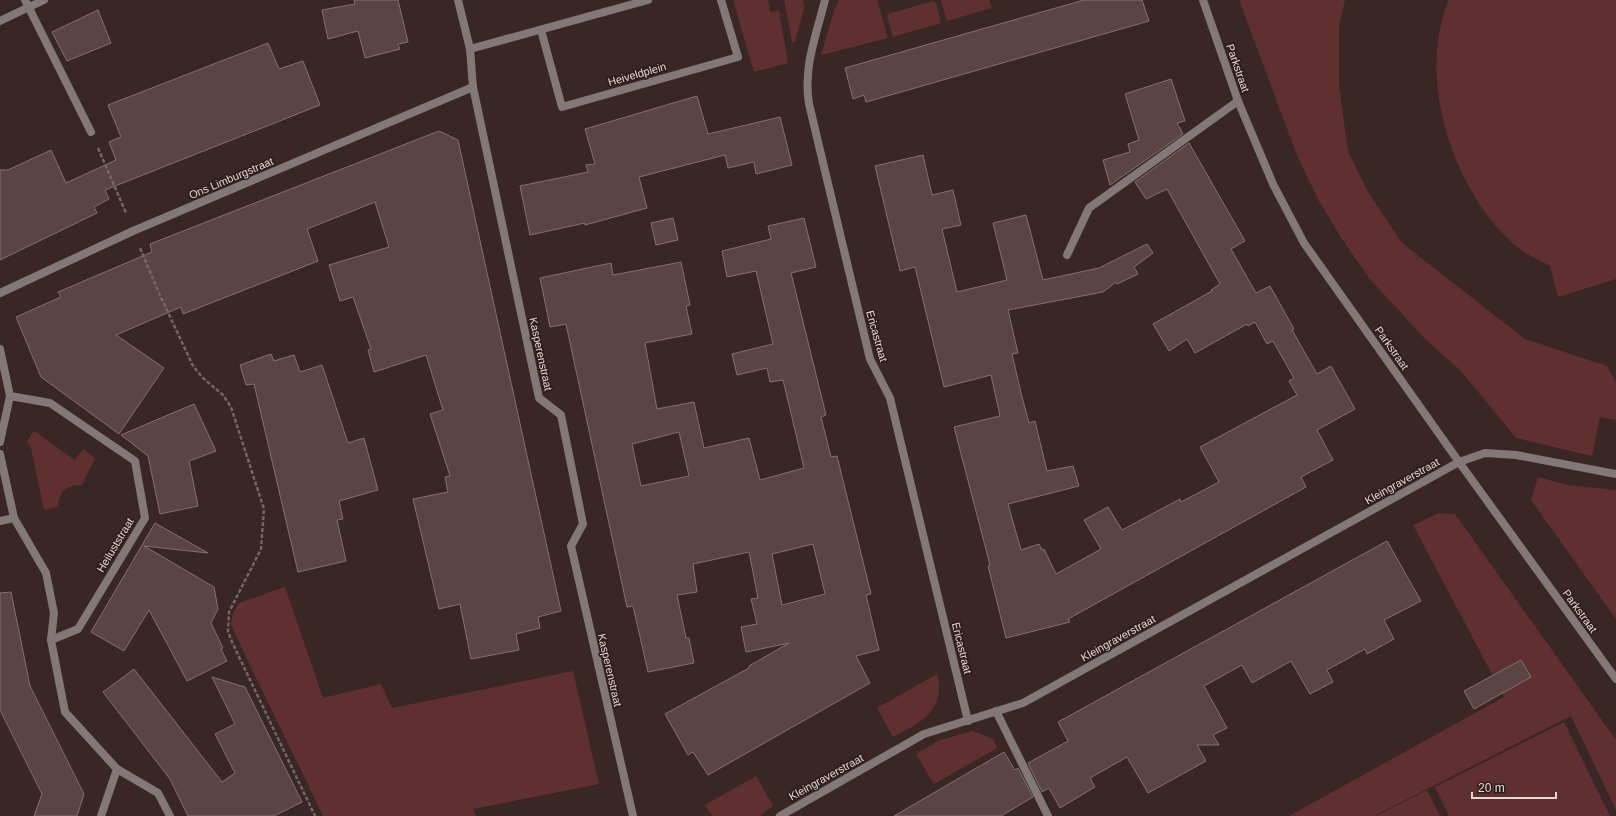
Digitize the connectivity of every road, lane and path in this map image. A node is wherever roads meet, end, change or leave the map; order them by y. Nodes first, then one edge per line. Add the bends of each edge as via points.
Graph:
1 (44, 0) edge
2 (458, 0) edge
3 (648, 0) edge
4 (721, 0) edge
5 (825, 0) edge
6 (1203, 0) edge
7 (27, 4) edge
8 (0, 21) edge
9 (541, 30) junction
10 (470, 49) junction
11 (472, 87) junction
12 (1238, 101) junction
13 (91, 132) joint
14 (133, 231) junction
15 (1067, 255) dead end
16 (0, 293) edge
17 (0, 349) edge
18 (10, 396) junction
19 (0, 442) edge
20 (0, 454) edge
21 (1459, 462) junction
22 (1616, 474) edge
23 (14, 518) junction
24 (0, 521) edge
25 (51, 640) junction
26 (1616, 679) edge
27 (996, 711) junction
28 (968, 721) junction
29 (117, 769) junction
30 (102, 816) edge
31 (170, 816) edge
32 (315, 816) edge
33 (633, 816) edge
34 (780, 816) edge
35 (1048, 816) edge

1 - 7 street
2 - 10 street, Kasperenstraat
3 - 9 street
4 - 9 street, Heiveldplein via 738,57 562,107
5 - 28 street, Ericastraat via 808,62 809,104 870,359 890,398
6 - 12 street, Parkstraat
7 - 8 street
7 - 13 street
9 - 10 street
10 - 11 street, Kasperenstraat
11 - 14 street, Ons Limburgstraat
11 - 33 street, Kasperenstraat via 539,398 561,415 583,524 571,546
12 - 15 street via 1089,208
12 - 21 street, Parkstraat via 1273,184 1304,243
13 - 14 path
14 - 16 street, Ons Limburgstraat
14 - 32 path via 193,366 231,407 264,509 261,549 231,608 228,631
17 - 18 street
18 - 19 street
18 - 25 street, Heiluststraat via 50,403 135,460 145,518 78,629
20 - 23 street
21 - 22 street, Kleingraverstraat via 1485,453 1516,455
21 - 26 street, Parkstraat
21 - 27 street, Kleingraverstraat via 1022,703
23 - 24 street
23 - 25 street via 46,573 54,613
25 - 29 street via 66,712
27 - 28 street, Kleingraverstraat
27 - 35 street
28 - 34 street, Kleingraverstraat via 924,734
29 - 30 street
29 - 31 street via 158,793

